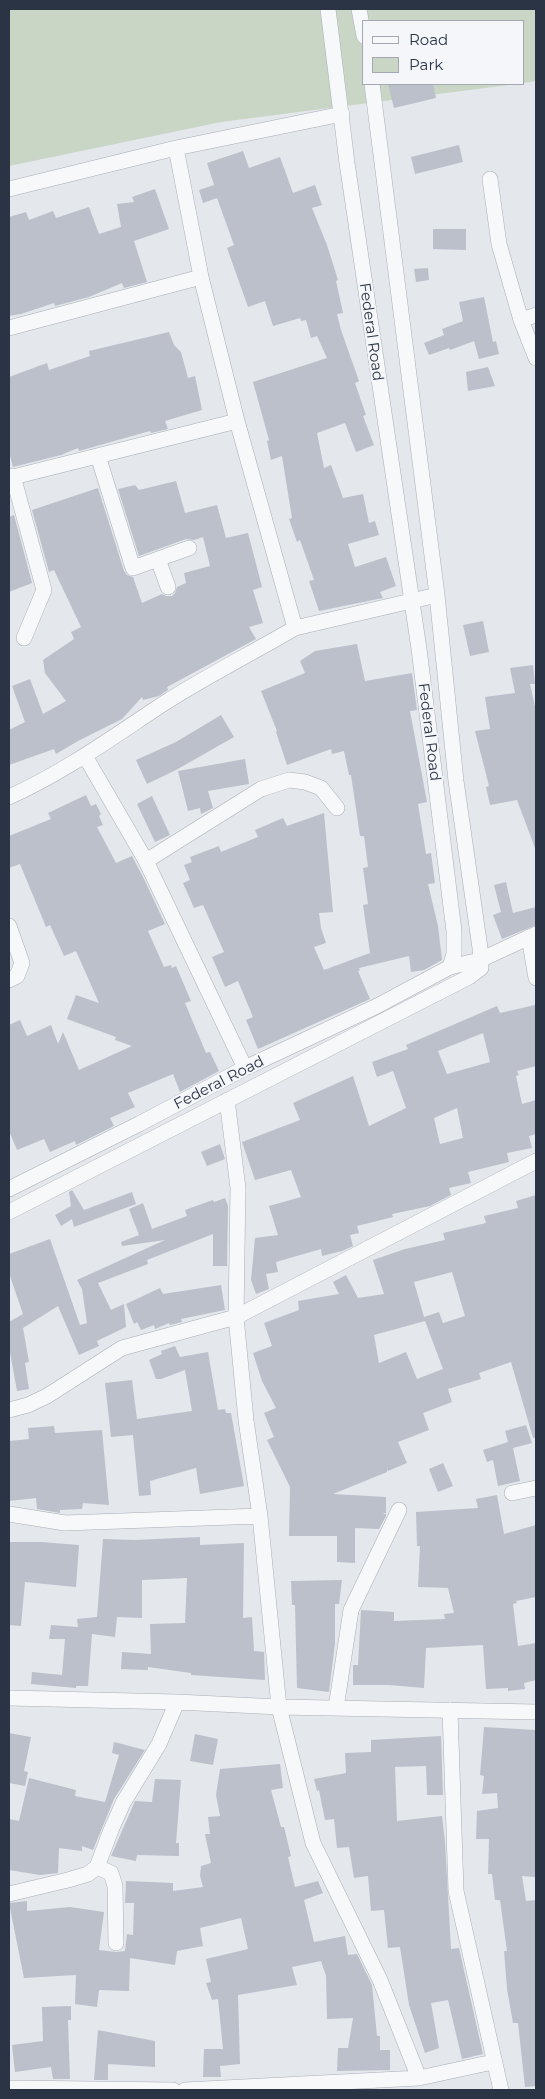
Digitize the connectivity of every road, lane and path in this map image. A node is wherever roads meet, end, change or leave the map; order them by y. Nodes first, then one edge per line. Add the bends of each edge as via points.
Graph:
1 (328, 9) edge
2 (359, 9) edge
3 (362, 25) edge
4 (372, 85) edge
5 (342, 114) junction
6 (176, 148) junction
7 (490, 179) dead end
8 (9, 189) edge
9 (201, 277) junction
10 (536, 315) edge
11 (522, 320) junction
12 (9, 328) edge
13 (536, 358) edge
14 (238, 421) junction
15 (98, 456) junction
16 (11, 477) edge
17 (189, 548) dead end
18 (158, 559) junction
19 (168, 587) dead end
20 (437, 595) junction
21 (411, 600) junction
22 (295, 628) junction
23 (24, 638) dead end
24 (85, 756) junction
25 (9, 797) edge
26 (337, 808) dead end
27 (146, 862) junction
28 (9, 926) edge
29 (533, 936) edge
30 (480, 960) junction
31 (450, 967) junction
32 (536, 978) edge
33 (9, 980) edge
34 (245, 1068) junction
35 (227, 1100) junction
36 (536, 1162) edge
37 (9, 1189) edge
38 (9, 1212) edge
39 (236, 1317) junction
40 (9, 1410) edge
41 (536, 1488) edge
42 (512, 1493) dead end
43 (399, 1510) dead end
44 (9, 1514) edge
45 (260, 1516) junction
46 (9, 1698) edge
47 (177, 1702) junction
48 (279, 1707) junction
49 (336, 1708) junction
50 (450, 1710) junction
51 (536, 1712) edge
52 (98, 1867) junction
53 (9, 1894) edge
54 (116, 1943) dead end
55 (493, 2062) junction
56 (419, 2078) junction
57 (9, 2088) edge
58 (173, 2090) edge
59 (185, 2090) edge
60 (501, 2090) edge

1 - 5 street, Federal Road
2 - 3 street
4 - 20 street, Federal Road
5 - 6 street
5 - 21 street, Federal Road
6 - 8 street
6 - 9 street
7 - 11 street via 499,244
9 - 12 street
9 - 14 street
10 - 11 street
11 - 13 street
14 - 15 street
14 - 22 street
15 - 16 street
15 - 18 street via 133,568
16 - 23 street via 44,590
17 - 18 street
18 - 19 street
20 - 21 street
20 - 30 street, Federal Road via 456,781
21 - 22 street
21 - 31 street, Federal Road via 454,931 454,954
22 - 24 street via 167,701
24 - 25 street
24 - 27 street
26 - 27 street via 321,788 289,780 261,789
27 - 34 street
28 - 33 street via 22,963 17,976
29 - 30 street
29 - 32 street
30 - 31 street
30 - 35 street, Federal Road via 481,968 469,977
31 - 34 street, Federal Road via 377,1006
34 - 37 street, Federal Road
35 - 38 street, Federal Road
35 - 39 street via 238,1188
36 - 39 street
39 - 40 street via 122,1348 47,1396 28,1406
39 - 45 street
41 - 42 street
43 - 49 street via 351,1610
44 - 45 street via 65,1523
45 - 48 street
46 - 47 street
47 - 48 street
47 - 52 street via 160,1744 120,1810
48 - 49 street
48 - 56 street via 314,1842 380,1980
49 - 50 street
50 - 51 street
50 - 55 street via 456,1891
52 - 53 street via 88,1874
52 - 54 street via 111,1873 115,1886
55 - 56 street
55 - 60 street
56 - 59 street
57 - 58 street

